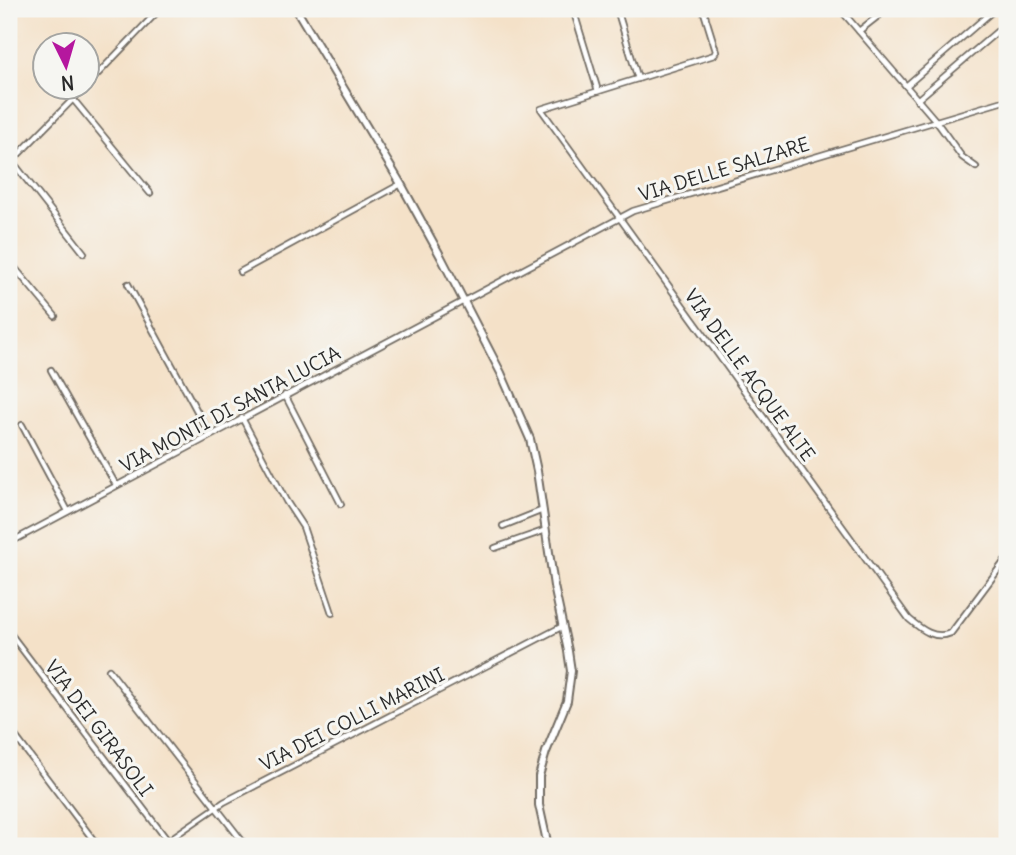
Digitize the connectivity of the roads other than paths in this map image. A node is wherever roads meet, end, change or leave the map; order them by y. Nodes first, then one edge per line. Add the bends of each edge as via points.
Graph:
1 (160, 9) edge
2 (296, 9) edge
3 (573, 9) edge
4 (617, 9) edge
5 (704, 9) edge
6 (840, 9) edge
7 (887, 9) edge
8 (995, 9) edge
9 (1007, 23) edge
10 (859, 31) junction
11 (102, 69) edge
12 (638, 79) junction
13 (906, 86) junction
14 (598, 91) junction
15 (917, 100) junction
16 (1007, 100) edge
17 (70, 102) edge
18 (75, 102) edge
19 (936, 121) junction
20 (10, 163) edge
21 (976, 167) dead end
22 (401, 184) junction
23 (150, 193) dead end
24 (620, 218) junction
25 (84, 253) dead end
26 (9, 261) edge
27 (240, 272) dead end
28 (128, 284) dead end
29 (464, 300) junction
30 (55, 316) dead end
31 (51, 370) dead end
32 (285, 395) junction
33 (242, 418) junction
34 (22, 425) dead end
35 (210, 435) junction
36 (116, 485) junction
37 (341, 505) dead end
38 (543, 510) junction
39 (68, 511) junction
40 (503, 526) dead end
41 (546, 530) junction
42 (9, 543) edge
43 (495, 548) dead end
44 (1007, 558) edge
45 (332, 613) dead end
46 (563, 626) junction
47 (9, 632) edge
48 (109, 670) dead end
49 (9, 728) edge
50 (216, 807) junction
51 (168, 841) junction
52 (98, 846) edge
53 (160, 846) edge
54 (246, 846) edge
55 (548, 846) edge

1 - 11 street
2 - 22 main road
3 - 14 street
4 - 12 street
5 - 12 street via 716,54
6 - 10 street
7 - 10 street
8 - 13 street
9 - 15 street
10 - 13 street
12 - 14 street
13 - 15 street
14 - 24 street, VIA DELLE ACQUE ALTE via 541,109
15 - 19 street
16 - 19 street, VIA DELLE SALZARE
17 - 20 street
18 - 23 street
19 - 21 street via 961,157
19 - 24 street, VIA DELLE SALZARE
20 - 25 street
22 - 27 street
22 - 29 main road
24 - 29 street, VIA DELLE SALZARE
24 - 44 street, VIA DELLE ACQUE ALTE via 918,626 928,633 950,634
26 - 30 street
28 - 35 street
29 - 32 street, VIA MONTI DI SANTA LUCIA
29 - 38 main road via 528,431
31 - 36 street
32 - 33 street, VIA MONTI DI SANTA LUCIA
32 - 37 street
33 - 35 street, VIA MONTI DI SANTA LUCIA
33 - 45 street via 303,527
34 - 39 street
35 - 36 street, VIA MONTI DI SANTA LUCIA
36 - 39 street, VIA MONTI DI SANTA LUCIA
38 - 40 street
38 - 41 main road
39 - 42 street, VIA MONTI DI SANTA LUCIA
41 - 43 street
41 - 46 main road
46 - 50 street, VIA DEI COLLI MARINI
46 - 55 main road via 570,688 542,761 538,786
47 - 51 street, VIA DEI GIRASOLI
48 - 50 street
49 - 52 street
50 - 51 street, VIA DEI COLLI MARINI
50 - 54 street
51 - 53 street, VIA DEI COLLI MARINI

